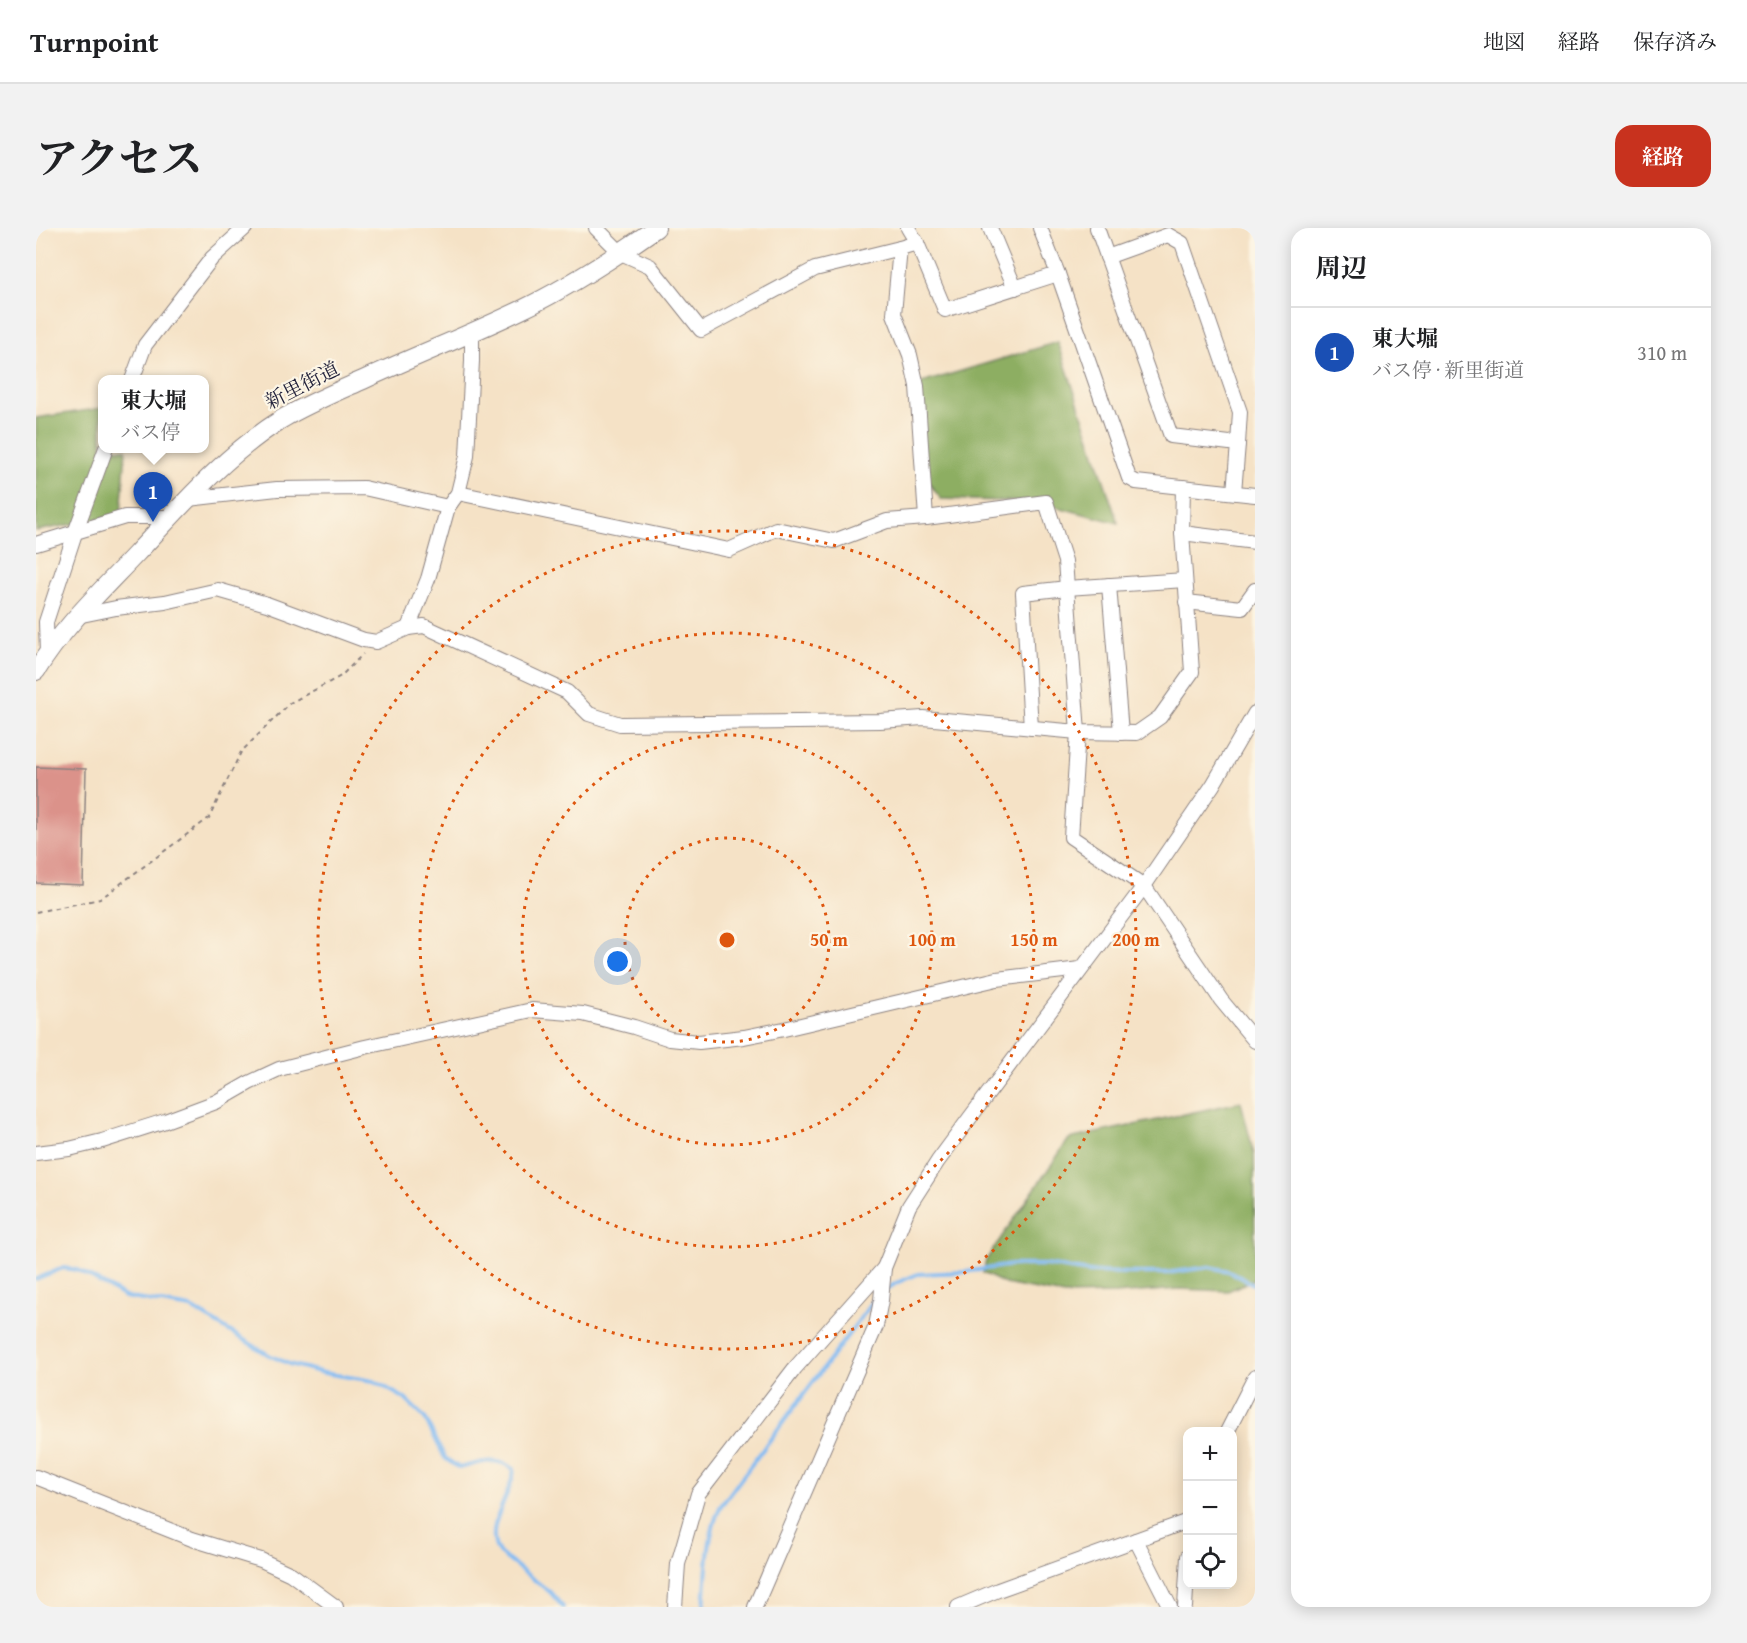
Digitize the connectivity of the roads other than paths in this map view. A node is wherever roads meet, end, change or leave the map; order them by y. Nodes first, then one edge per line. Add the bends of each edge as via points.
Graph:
1 (245, 228) edge
2 (596, 228) edge
3 (656, 228) edge
4 (908, 228) edge
5 (990, 228) edge
6 (1040, 228) edge
7 (1097, 228) edge
8 (917, 243) junction
9 (900, 248) junction
10 (621, 253) junction
11 (1107, 256) junction
12 (1058, 274) junction
13 (1015, 288) junction
14 (472, 331) junction
15 (134, 375) edge
16 (1238, 444) junction
17 (104, 453) edge
18 (1183, 487) junction
19 (1234, 492) junction
20 (458, 493) junction
21 (1255, 495) edge
22 (188, 499) junction
23 (448, 507) junction
24 (171, 517) junction
25 (926, 518) junction
26 (76, 530) junction
27 (1182, 533) junction
28 (1255, 542) edge
29 (36, 544) edge
30 (1185, 580) junction
31 (1109, 585) junction
32 (1067, 588) junction
33 (1255, 590) edge
34 (1186, 602) junction
35 (78, 616) junction
36 (408, 628) junction
37 (47, 653) junction
38 (36, 671) edge
39 (1255, 713) edge
40 (1031, 728) junction
41 (1078, 732) junction
42 (1121, 733) junction
43 (1144, 886) junction
44 (1080, 969) junction
45 (1255, 1041) edge
46 (36, 1153) edge
47 (884, 1268) junction
48 (1255, 1377) edge
49 (1229, 1427) edge
50 (36, 1477) edge
51 (1183, 1523) edge
52 (1136, 1540) junction
53 (1186, 1589) edge
54 (336, 1607) edge
55 (675, 1607) edge
56 (755, 1607) edge
57 (958, 1607) edge
58 (1170, 1607) edge
59 (1185, 1607) edge

1 - 15 street via 212,258 145,345
2 - 10 street
3 - 10 main road, 新里街道
4 - 8 street
5 - 13 street
6 - 12 street
7 - 11 street
8 - 9 street
8 - 13 street via 945,310
9 - 10 street via 815,269 701,330 650,266
9 - 25 street via 894,314 917,386
10 - 14 main road, 新里街道 via 562,289
11 - 16 street via 1171,436
11 - 16 street via 1168,235 1182,243 1240,412
12 - 13 street
12 - 18 street via 1129,478
14 - 20 street via 467,456
14 - 22 main road, 新里街道 via 283,418 236,453
16 - 19 street
17 - 26 street
18 - 19 street
18 - 27 street
19 - 21 street
20 - 23 street
20 - 25 street via 729,550 776,529 834,541 887,521
22 - 23 street via 277,489 364,488
22 - 24 main road, 新里街道
23 - 36 street via 428,579
24 - 26 street via 125,517
24 - 35 main road, 新里街道
25 - 32 street via 1046,502 1065,561
26 - 29 street
26 - 37 street via 46,622
27 - 28 street
27 - 30 street
30 - 31 street
30 - 34 street
31 - 32 street
31 - 42 street
32 - 40 street via 1023,593
32 - 41 street
33 - 34 street via 1242,608
34 - 42 street via 1192,672 1160,717 1137,733
35 - 36 street via 218,590 364,640 376,642
35 - 37 main road, 新里街道
36 - 40 street via 424,626 471,647 567,692 589,714 620,723 923,718
37 - 38 main road, 新里街道
39 - 43 street via 1213,785
40 - 41 street
41 - 42 street
41 - 43 street via 1071,837
43 - 44 street
43 - 45 street via 1221,1000
44 - 46 street via 997,979 784,1029 699,1042 670,1039 583,1014 532,1010 279,1069 216,1102 165,1121 102,1141
44 - 47 street via 938,1161 909,1206
47 - 55 street via 795,1368 698,1494 678,1564
47 - 56 street via 876,1326
48 - 49 street
50 - 54 street via 192,1539 261,1560 291,1574
51 - 52 street
52 - 57 street
52 - 58 street
53 - 59 street

